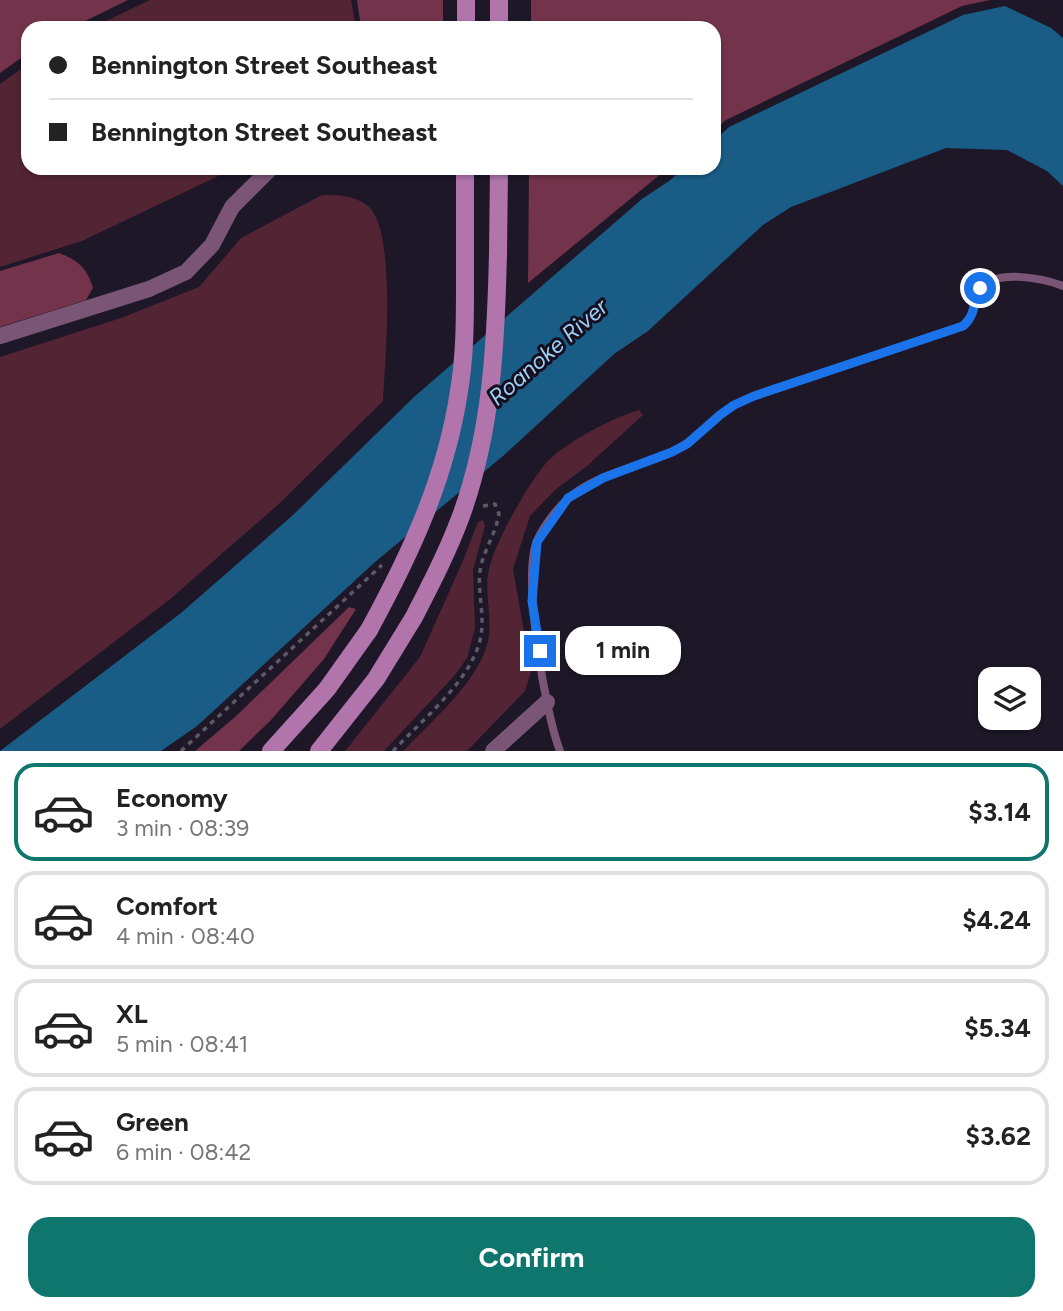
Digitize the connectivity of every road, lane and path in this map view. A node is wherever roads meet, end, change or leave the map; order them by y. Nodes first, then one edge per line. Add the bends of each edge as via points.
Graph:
1 (466, 0) edge
2 (499, 0) edge
3 (466, 21) edge
4 (499, 21) edge
5 (264, 175) edge
6 (466, 175) edge
7 (499, 175) edge
8 (1063, 286) edge
9 (0, 337) edge
10 (495, 505) dead end
11 (342, 603) dead end
12 (547, 702) junction
13 (181, 751) edge
14 (271, 751) edge
15 (320, 751) edge
16 (393, 751) edge
17 (493, 751) edge
18 (560, 751) edge

1 - 3 main road
2 - 4 main road
5 - 9 street via 232,206 212,245 187,272 149,289
6 - 14 main road, bridge via 460,390 423,523 369,630 301,720
7 - 15 main road, bridge via 496,338 490,397 462,514 414,617 376,679
8 - 12 lane via 1032,278 988,281 980,288 971,319 963,326 754,396 720,415 687,444 603,478 568,498 537,542 533,566 532,601
10 - 16 path via 497,524 479,582 478,647 462,676
11 - 13 path
12 - 17 street
12 - 18 lane

